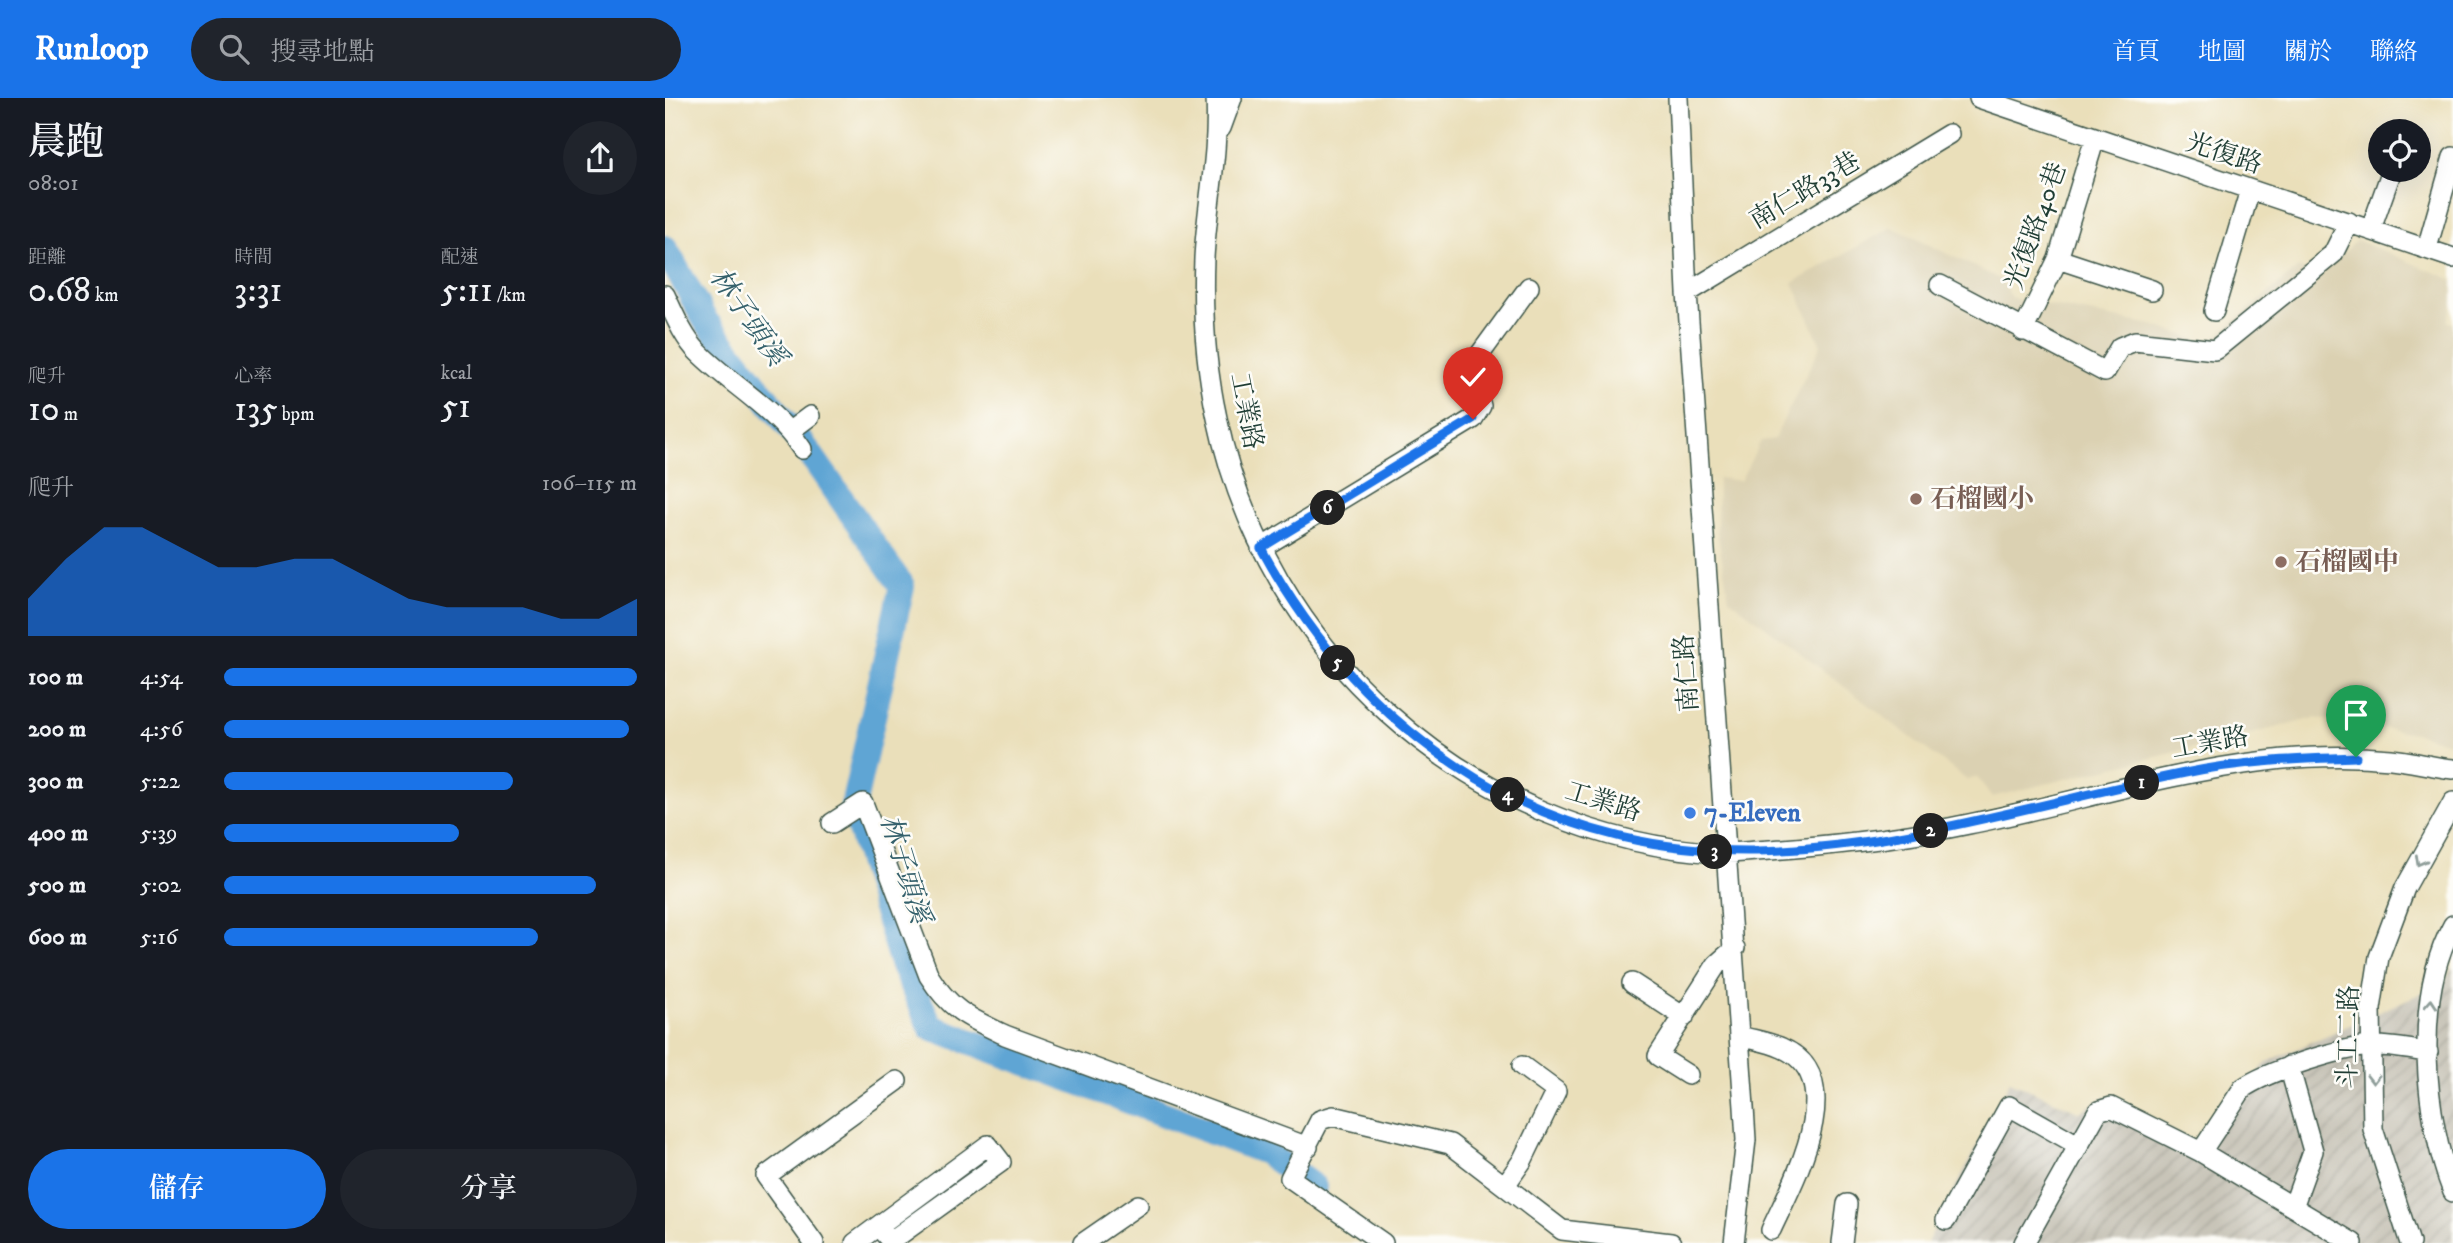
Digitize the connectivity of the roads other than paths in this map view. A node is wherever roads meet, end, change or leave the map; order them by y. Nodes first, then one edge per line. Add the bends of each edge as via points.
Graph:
1 (1216, 98) edge
2 (1232, 98) edge
3 (1678, 98) edge
4 (1979, 98) edge
5 (1949, 134) dead end
6 (1218, 136) junction
7 (2095, 138) junction
8 (2453, 157) edge
9 (2388, 182) edge
10 (2250, 190) junction
11 (2349, 222) junction
12 (2371, 229) junction
13 (2427, 248) junction
14 (2453, 258) edge
15 (2058, 259) junction
16 (1940, 285) dead end
17 (1529, 287) dead end
18 (2152, 290) dead end
19 (1687, 293) junction
20 (665, 295) edge
21 (2214, 312) dead end
22 (2024, 331) junction
23 (810, 416) dead end
24 (790, 431) junction
25 (802, 449) dead end
26 (1261, 548) junction
27 (2453, 769) edge
28 (2453, 802) edge
29 (832, 823) dead end
30 (1725, 853) junction
31 (2453, 925) edge
32 (1735, 948) junction
33 (1632, 983) dead end
34 (1684, 1017) junction
35 (1740, 1036) junction
36 (2373, 1045) junction
37 (2428, 1052) junction
38 (1522, 1066) dead end
39 (2289, 1066) junction
40 (1688, 1075) dead end
41 (897, 1081) dead end
42 (2078, 1145) junction
43 (1308, 1147) junction
44 (2201, 1152) junction
45 (1506, 1184) junction
46 (2453, 1192) edge
47 (1846, 1204) dead end
48 (1138, 1205) dead end
49 (2293, 1207) junction
50 (1947, 1220) dead end
51 (1771, 1230) dead end
52 (887, 1237) edge
53 (814, 1243) edge
54 (855, 1243) edge
55 (1083, 1243) edge
56 (1383, 1243) edge
57 (1671, 1243) edge
58 (1734, 1243) edge
59 (1842, 1243) edge
60 (2024, 1243) edge
61 (2353, 1243) edge
62 (2410, 1243) edge

1 - 6 street, 工業路
2 - 6 street, 工業路
3 - 19 street, 南仁路
4 - 7 street, 光復路
5 - 19 street, 南仁路33巷
6 - 26 street, 工業路 via 1204,259 1205,328 1216,416 1232,474
7 - 10 street, 光復路
7 - 15 street, 光復路40巷
8 - 13 street
9 - 12 street
10 - 11 street, 光復路
10 - 21 street
11 - 12 street, 光復路
11 - 22 street via 2333,254 2215,351 2136,341 2120,347 2105,372
12 - 13 street, 光復路
13 - 14 street, 光復路
15 - 18 street
15 - 22 street, 光復路40巷
16 - 22 street
17 - 26 street via 1470,368 1481,406 1473,419
19 - 30 street, 南仁路
20 - 24 street via 696,350
23 - 24 street
24 - 25 street
26 - 30 street, 工業路 via 1313,632 1355,682 1403,727 1458,767 1520,801 1586,827 1655,845
27 - 30 street, 工業路 via 2356,757 2271,760 2187,772 1971,824 1843,845
28 -> 36 street, 斗工二路 via 2405,888 2379,957 2371,1009
29 - 43 street via 863,803 929,976 943,999 961,1014 1005,1035
30 - 32 street, 南仁路
37 -> 31 street via 2433,978
32 - 34 street via 1717,964
32 - 35 street, 南仁路
33 - 34 street
34 - 40 street via 1658,1056
35 - 51 street via 1784,1048 1807,1069 1817,1095 1804,1160
35 - 58 street, 南仁路 via 1746,1140
36 - 37 street
36 - 39 street
36 -> 62 street, 斗工二路 via 2373,1129
37 - 46 street via 2432,1113
38 - 45 street via 1556,1091
39 - 44 street via 2243,1088
39 - 49 street via 2312,1151
41 - 53 street via 766,1176
42 - 44 street via 2098,1111 2111,1107
42 - 50 street via 2008,1106
42 - 60 street
43 - 45 street via 1320,1120 1333,1116 1450,1144
43 - 56 street via 1290,1178
44 - 49 street
45 - 57 street via 1562,1230
47 - 59 street
48 - 55 street
49 - 61 street
52 - 52 street via 988,1145 1001,1162
52 - 54 street

